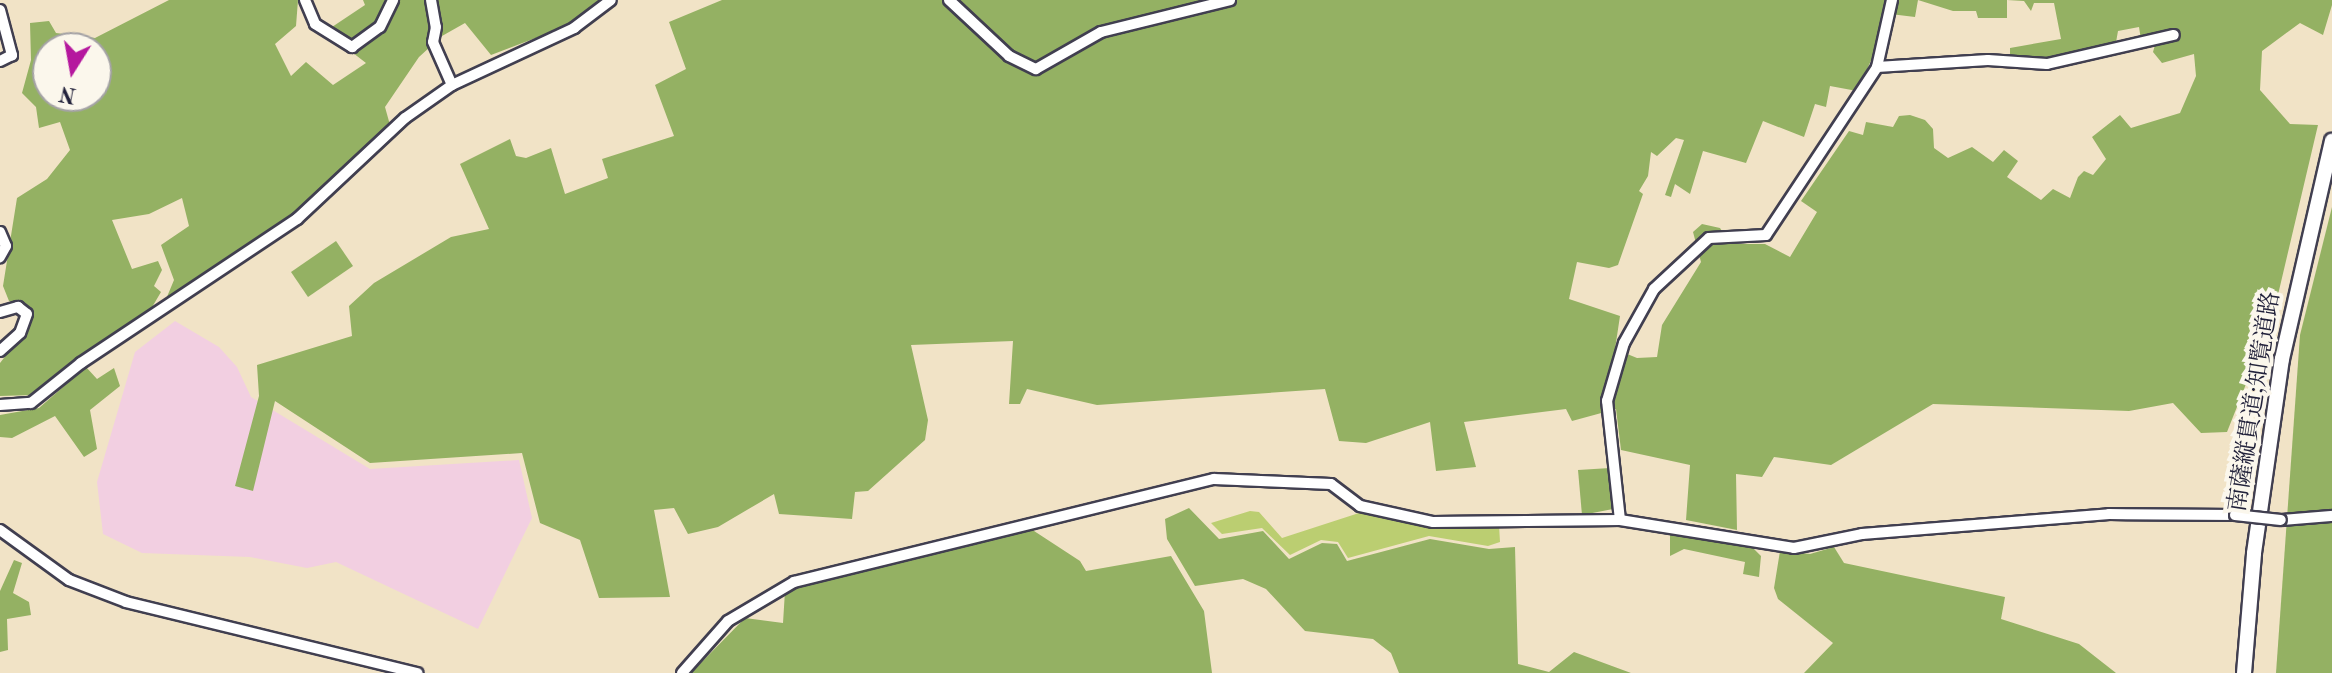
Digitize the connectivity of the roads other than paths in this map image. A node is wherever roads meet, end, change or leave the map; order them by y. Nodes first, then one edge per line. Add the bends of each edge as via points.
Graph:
1 (305, 0) edge
2 (393, 0) edge
3 (431, 0) edge
4 (611, 0) edge
5 (949, 0) edge
6 (1230, 0) edge
7 (1892, 0) edge
8 (0, 10) edge
9 (2174, 35) dead end
10 (0, 61) edge
11 (1877, 67) junction
12 (452, 85) junction
13 (2332, 141) edge
14 (0, 232) edge
15 (0, 257) edge
16 (0, 312) edge
17 (0, 351) edge
18 (0, 405) edge
19 (2332, 516) edge
20 (1620, 520) junction
21 (0, 530) edge
22 (417, 673) edge
23 (682, 673) edge
24 (2244, 673) edge

1 - 2 street via 315,24 352,47 380,27
3 - 12 street via 433,42
4 - 12 street via 574,28
5 - 6 street via 1016,61 1036,69 1101,32
7 - 11 street
8 - 10 street via 12,55
9 - 11 street via 2047,64 1988,60
11 - 20 street via 1766,235 1709,238 1654,289 1631,329 1614,363 1607,401
12 - 18 street via 405,118 297,219 81,363 31,403
13 - 24 highway, 南薩縦貫道;知覧道路 via 2282,359 2254,553
14 - 15 street via 6,246
16 - 17 street via 18,307 27,314 20,333
19 - 20 street, bridge via 2281,520 2109,514 1862,534 1809,549
20 - 23 street via 1433,522 1360,506 1331,484 1214,479 794,582 728,621
21 - 22 street via 69,580 126,602

